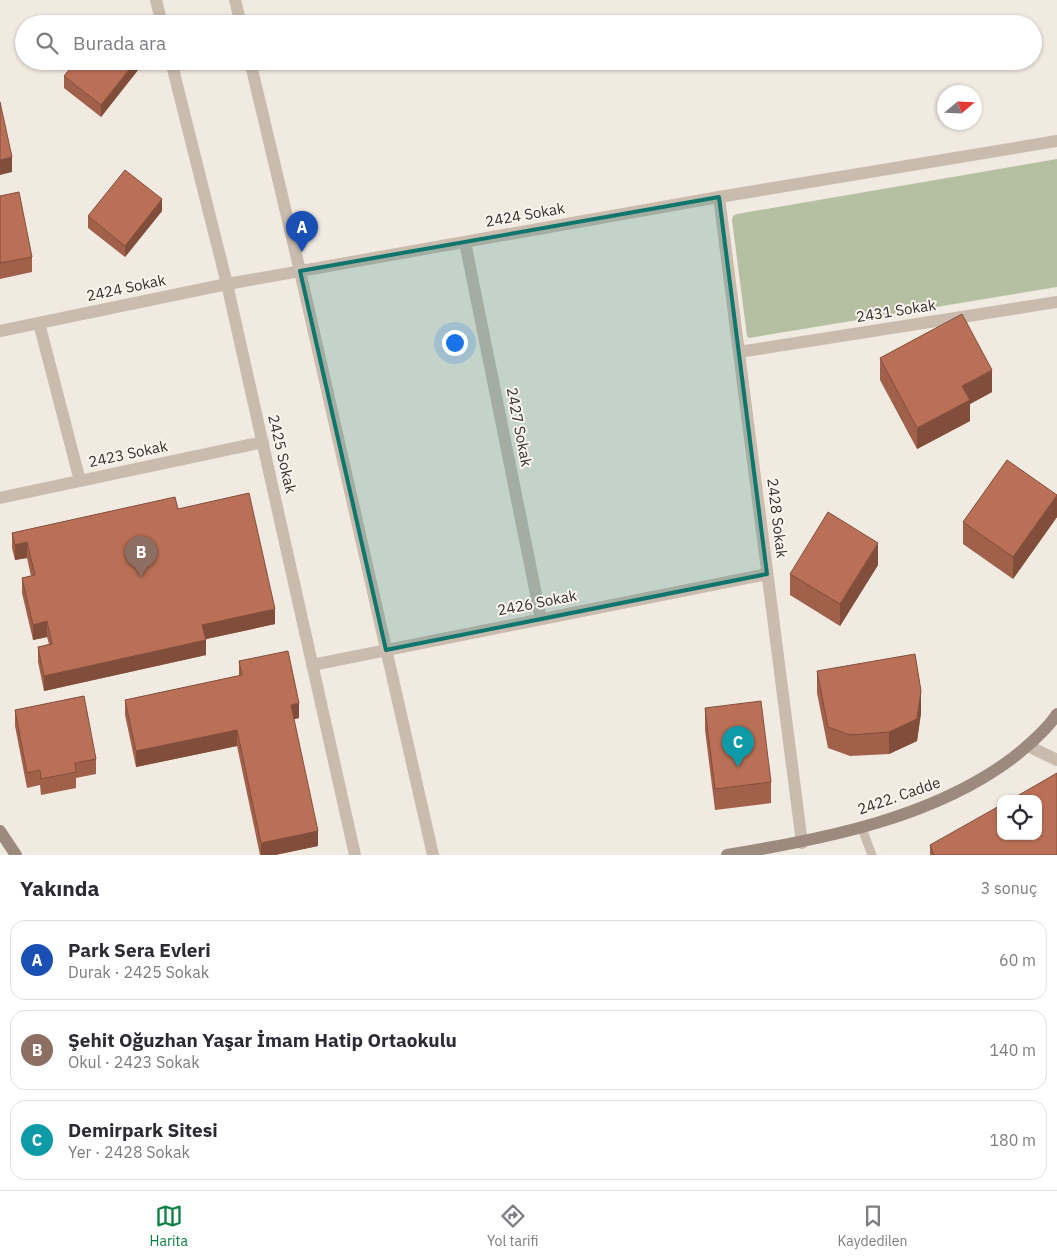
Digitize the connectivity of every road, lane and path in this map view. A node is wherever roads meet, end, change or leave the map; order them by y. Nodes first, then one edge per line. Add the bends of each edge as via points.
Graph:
1 (156, 0) edge
2 (235, 0) edge
3 (160, 15) edge
4 (239, 15) edge
5 (173, 70) edge
6 (252, 70) edge
7 (1057, 141) edge
8 (719, 197) junction
9 (465, 242) junction
10 (300, 271) junction
11 (227, 284) junction
12 (1057, 302) edge
13 (39, 322) junction
14 (0, 331) edge
15 (739, 352) junction
16 (263, 442) junction
17 (80, 481) junction
18 (0, 498) edge
19 (767, 574) junction
20 (541, 619) junction
21 (386, 650) junction
22 (312, 664) junction
23 (1057, 714) edge
24 (1028, 746) junction
25 (1057, 760) edge
26 (861, 826) junction
27 (0, 831) edge
28 (802, 842) junction
29 (16, 855) edge
30 (355, 855) edge
31 (433, 855) edge
32 (726, 855) edge
33 (872, 855) edge

1 - 3 street
2 - 4 street
5 - 11 street, 2425 Sokak
6 - 10 street
7 - 8 street, 2424 Sokak
8 - 9 street, 2424 Sokak
8 - 15 street, 2428 Sokak
9 - 10 street, 2424 Sokak
9 - 20 street, 2427 Sokak
10 - 11 street, 2424 Sokak
10 - 21 street
11 - 13 street, 2424 Sokak
11 - 16 street, 2425 Sokak
12 - 15 street, 2431 Sokak
13 - 14 street, 2424 Sokak
13 - 17 street
15 - 19 street, 2428 Sokak
16 - 17 street, 2423 Sokak
16 - 22 street, 2425 Sokak
17 - 18 street, 2423 Sokak
19 - 20 street, 2426 Sokak
19 - 28 street, 2428 Sokak
20 - 21 street, 2426 Sokak
21 - 22 street, 2426 Sokak
21 - 31 street
22 - 30 street, 2425 Sokak
23 - 24 street, 2422. Cadde
24 - 25 street
24 - 26 street, 2422. Cadde via 966,788 926,806
26 - 28 street, 2422. Cadde
26 - 33 lane
27 - 29 street
28 - 32 street, 2422. Cadde

